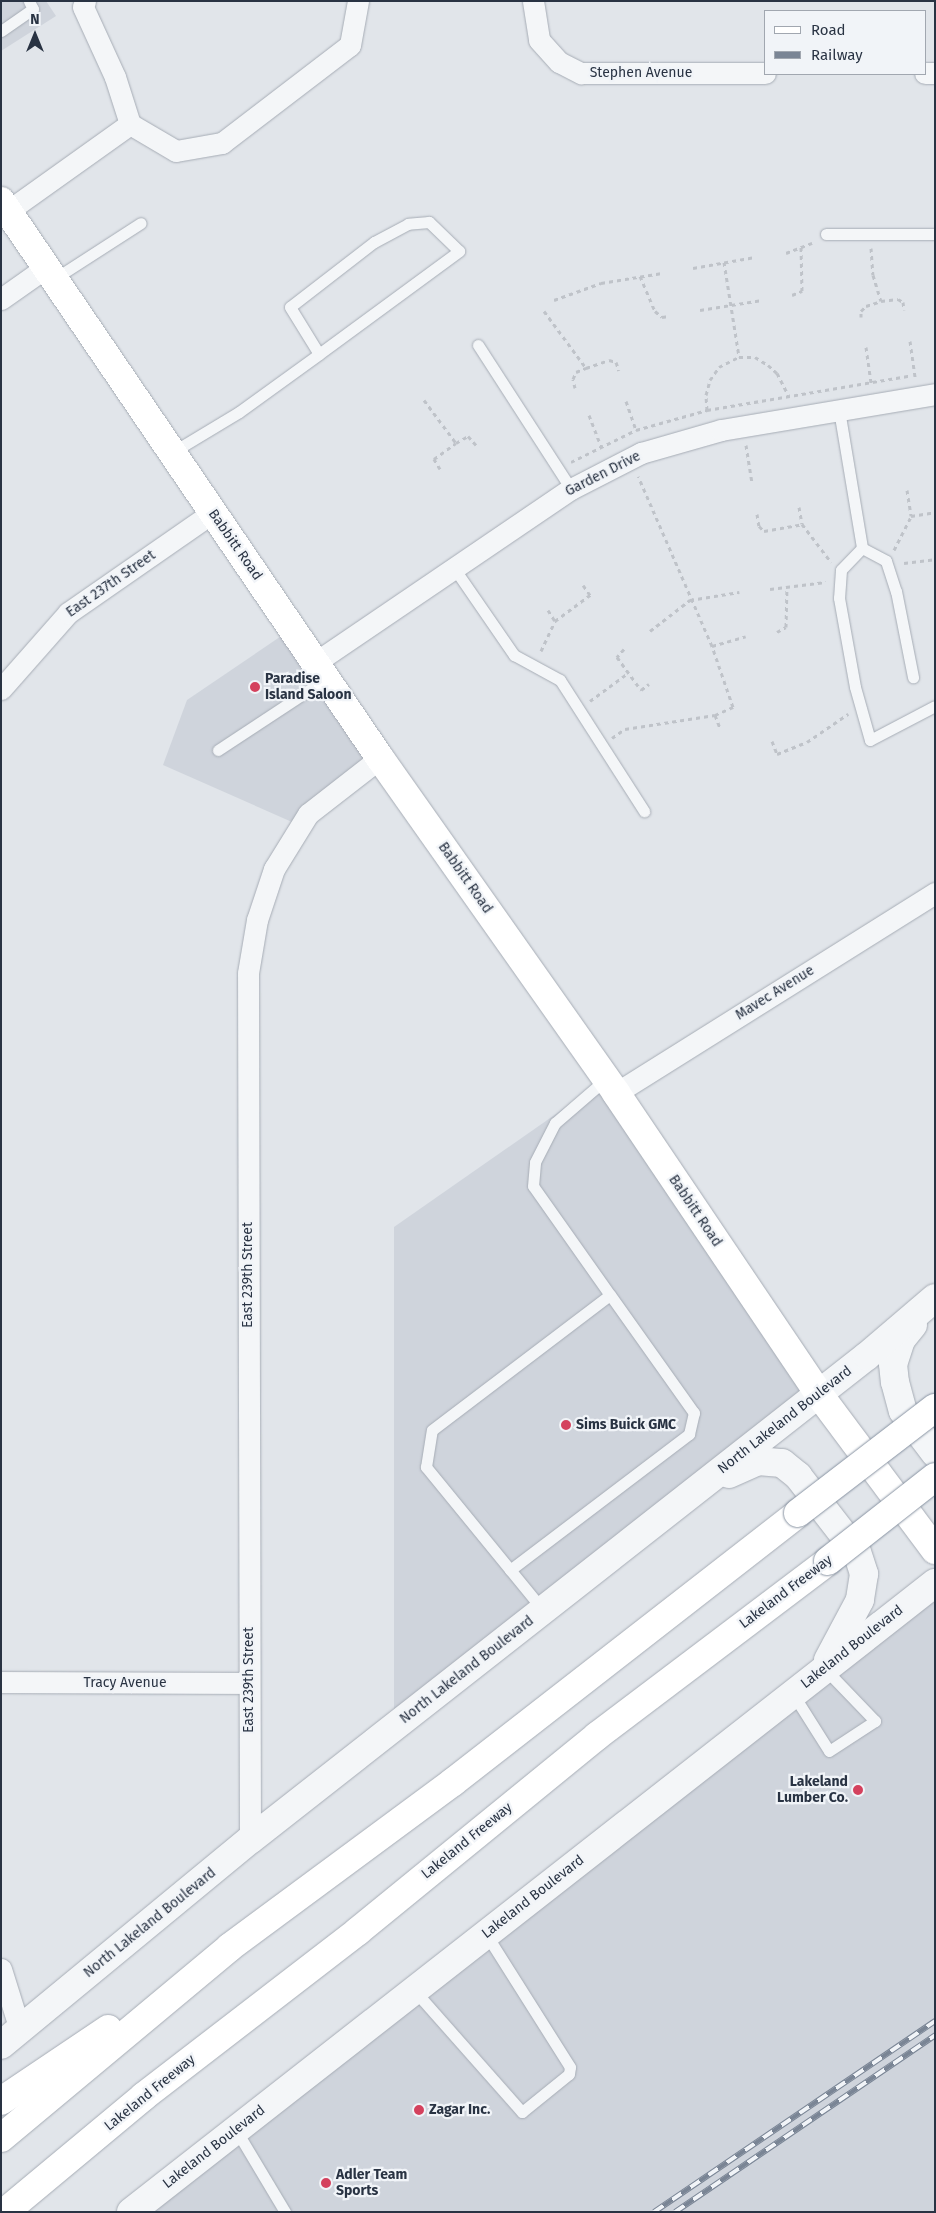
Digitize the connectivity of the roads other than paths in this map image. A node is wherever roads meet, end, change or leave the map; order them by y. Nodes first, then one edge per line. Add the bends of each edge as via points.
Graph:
1 (29, 1) edge
2 (85, 1) edge
3 (358, 1) edge
4 (533, 1) edge
5 (1, 31) edge
6 (764, 73) edge
7 (130, 124) junction
8 (5, 206) edge
9 (141, 223) dead end
10 (826, 234) dead end
11 (935, 234) edge
12 (49, 274) junction
13 (1, 299) edge
14 (478, 345) dead end
15 (319, 354) junction
16 (935, 394) edge
17 (839, 410) junction
18 (171, 453) junction
19 (571, 488) junction
20 (212, 513) junction
21 (862, 548) junction
22 (454, 568) junction
23 (321, 670) junction
24 (913, 677) dead end
25 (1, 689) edge
26 (935, 706) edge
27 (218, 750) dead end
28 (380, 758) junction
29 (644, 811) dead end
30 (935, 893) edge
31 (611, 1086) junction
32 (610, 1295) junction
33 (935, 1298) edge
34 (818, 1393) junction
35 (935, 1408) edge
36 (935, 1453) edge
37 (935, 1477) edge
38 (700, 1486) junction
39 (935, 1550) edge
40 (510, 1570) junction
41 (935, 1583) edge
42 (543, 1610) junction
43 (824, 1668) junction
44 (1, 1682) edge
45 (248, 1683) junction
46 (792, 1693) junction
47 (250, 1840) junction
48 (486, 1934) junction
49 (230, 1947) junction
50 (1, 1969) edge
51 (414, 1990) junction
52 (11, 2037) edge
53 (144, 2096) junction
54 (1, 2101) edge
55 (236, 2130) junction
56 (1, 2138) edge
57 (5, 2212) edge
58 (34, 2212) edge
59 (132, 2212) edge
60 (285, 2212) edge

1 - 5 lane via 33,8
2 - 7 street via 83,7 115,77
3 - 7 street via 350,45 222,143 176,151
4 - 6 street, Stephen Avenue via 539,40 559,62 581,73
7 - 8 street
8 - 12 main road, Babbitt Road
9 - 12 lane
10 - 11 lane
12 - 13 street
12 - 18 main road, Babbitt Road
14 - 19 lane
15 - 15 lane via 420,280 459,251 429,222 408,224 374,242 290,307
15 - 18 lane via 239,412
16 - 17 street, Garden Drive
17 - 19 street, Garden Drive via 721,430 641,453
17 - 21 lane
18 - 20 main road, Babbitt Road
19 - 22 street, Garden Drive
20 - 23 main road, Babbitt Road
20 - 25 street, East 237th Street via 68,613
21 - 24 lane via 886,561 896,591
21 - 26 lane via 841,570 839,598 855,687 870,740
22 - 23 street, Garden Drive
22 - 29 lane via 514,655 560,680
23 - 27 lane
23 - 28 main road, Babbitt Road
28 - 31 main road, Babbitt Road
28 - 45 street, East 239th Street via 308,814 274,869 257,920 248,972
30 - 31 street, Mavec Avenue
31 - 32 lane via 555,1123 535,1162 533,1186
31 - 34 main road, Babbitt Road
32 - 40 lane via 694,1413 689,1434
32 - 40 lane via 432,1430 426,1467
33 - 34 street, North Lakeland Boulevard
33 - 36 street via 901,1340 893,1364 903,1411
34 - 38 street, North Lakeland Boulevard
34 - 39 main road, Babbitt Road
35 - 49 main road, bridge via 453,1782
37 - 53 main road, Lakeland Freeway, bridge via 597,1736 358,1931
38 - 42 street, North Lakeland Boulevard
38 - 43 street via 758,1461 782,1463 798,1476 856,1552 864,1574 860,1600
40 - 42 lane
41 - 43 street, Lakeland Boulevard
42 - 47 street, North Lakeland Boulevard
43 - 46 street, Lakeland Boulevard
43 - 46 lane via 875,1721 829,1751
44 - 45 street, Tracy Avenue
45 - 47 street, East 239th Street
46 - 48 street, Lakeland Boulevard
47 - 52 street, North Lakeland Boulevard
48 - 51 street, Lakeland Boulevard
48 - 51 lane via 570,2067 569,2074 522,2112
49 - 54 main road
49 - 56 main road
50 - 52 street
51 - 55 street, Lakeland Boulevard
53 - 57 main road, Lakeland Freeway
53 - 58 main road
55 - 59 street, Lakeland Boulevard
55 - 60 lane

